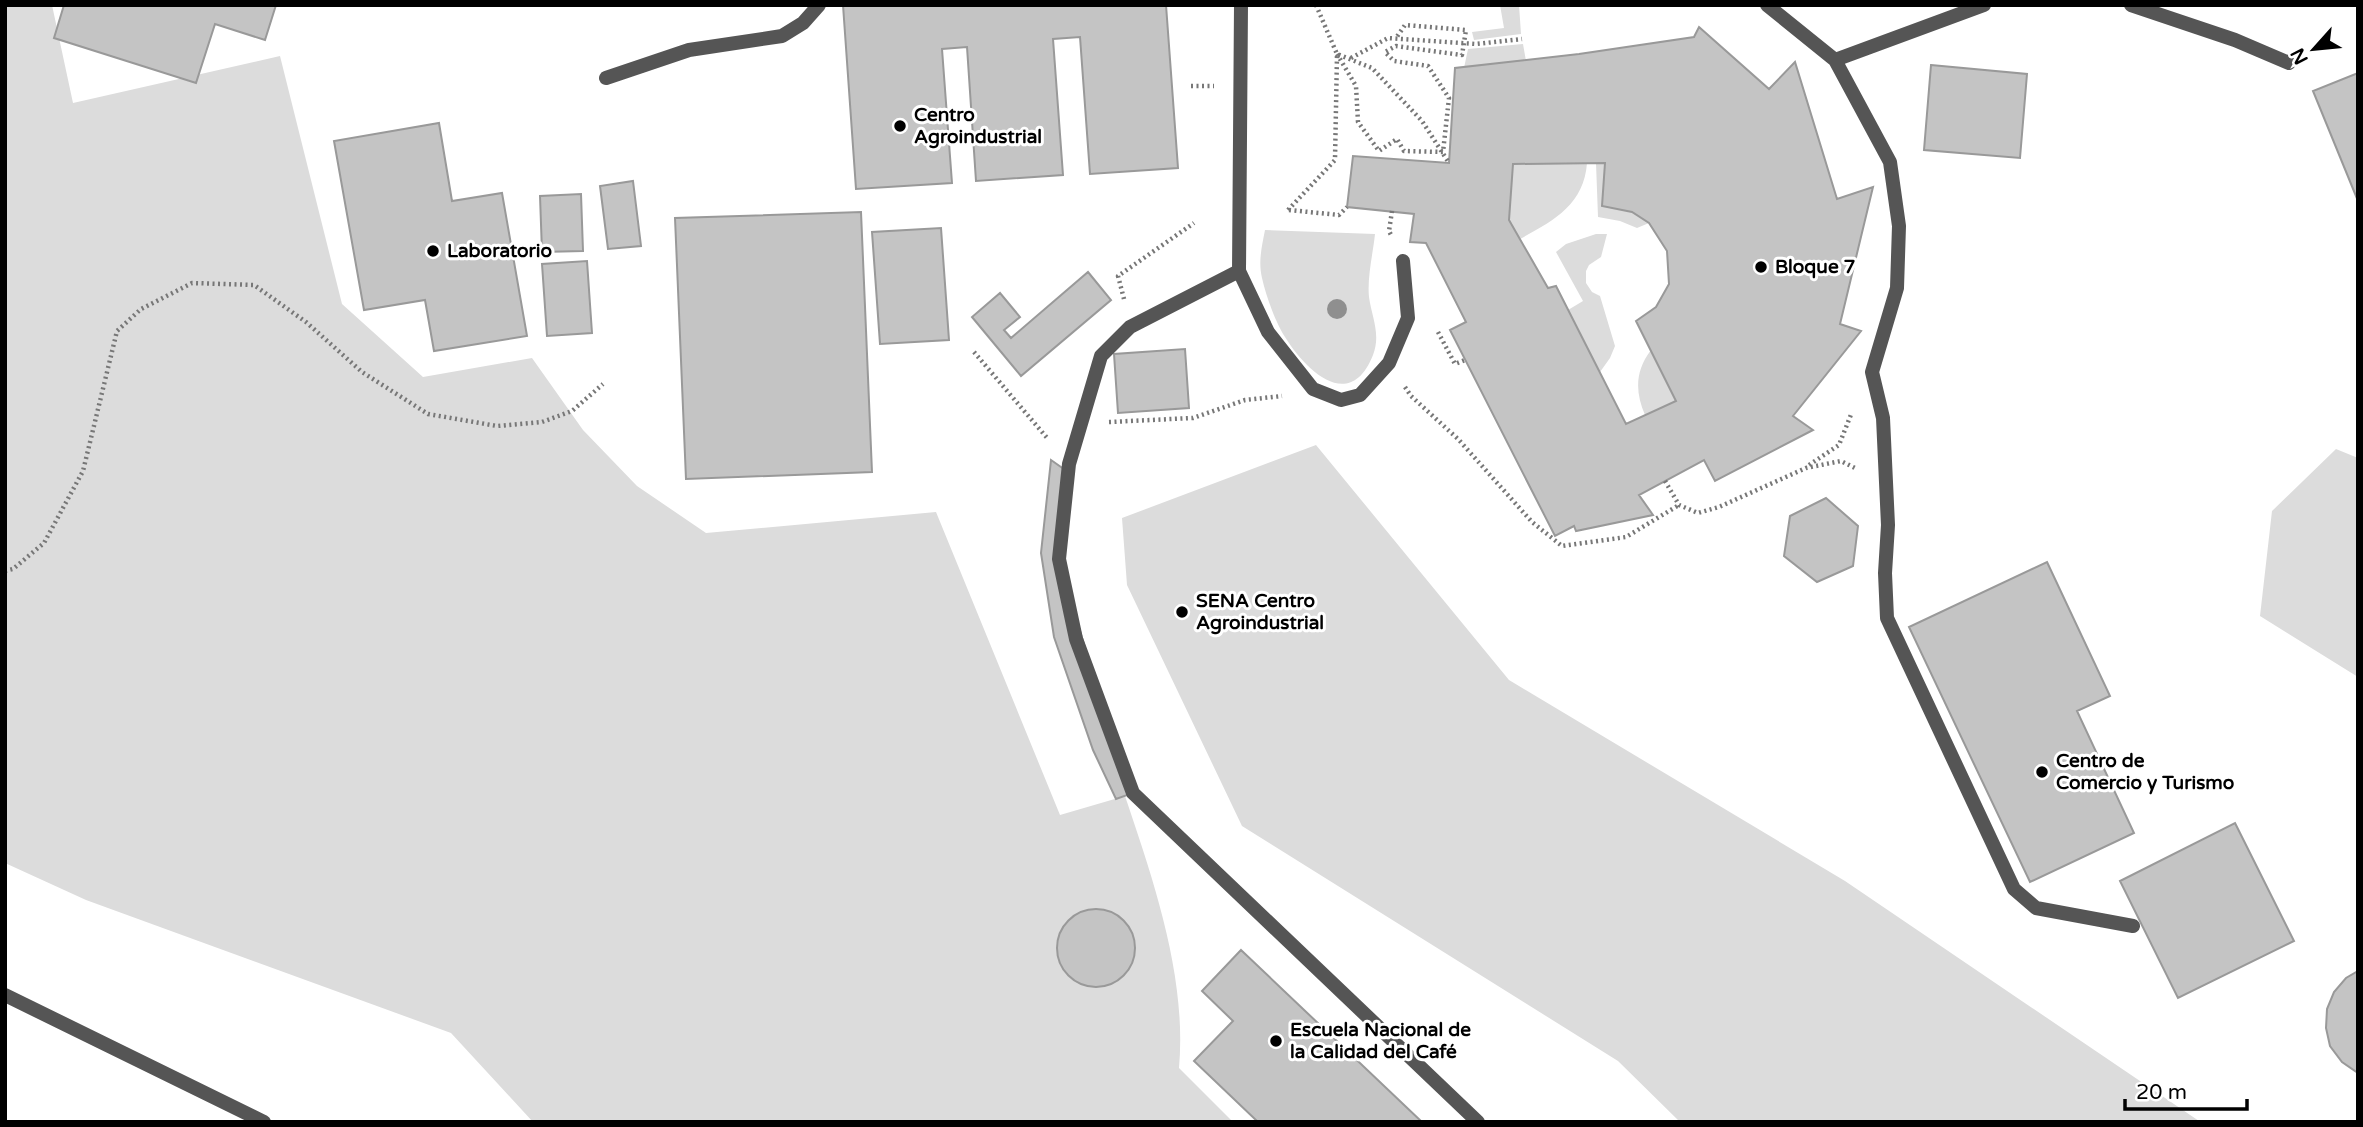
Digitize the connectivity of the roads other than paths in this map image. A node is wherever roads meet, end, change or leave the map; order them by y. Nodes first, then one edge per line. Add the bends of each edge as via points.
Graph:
1 (819, 5) edge
2 (1241, 5) edge
3 (1767, 5) edge
4 (1984, 5) edge
5 (2131, 5) edge
6 (1835, 60) junction
7 (2289, 63) dead end
8 (606, 78) dead end
9 (1403, 261) dead end
10 (1239, 271) junction
11 (2133, 926) dead end
12 (5, 995) edge
13 (264, 1122) edge
14 (1478, 1122) edge

1 - 8 street via 803,23 782,36 689,50
2 - 10 street
3 - 6 street
4 - 6 street
5 - 7 street
6 - 11 street via 1890,162 1899,226 1897,288 1871,372 1883,418 1887,618 2014,889 2036,908
9 - 10 street via 1408,318 1389,363 1360,395 1341,400 1313,389 1268,332
10 - 14 street via 1130,327 1101,356 1069,464 1059,559 1076,639 1133,793
12 - 13 street

